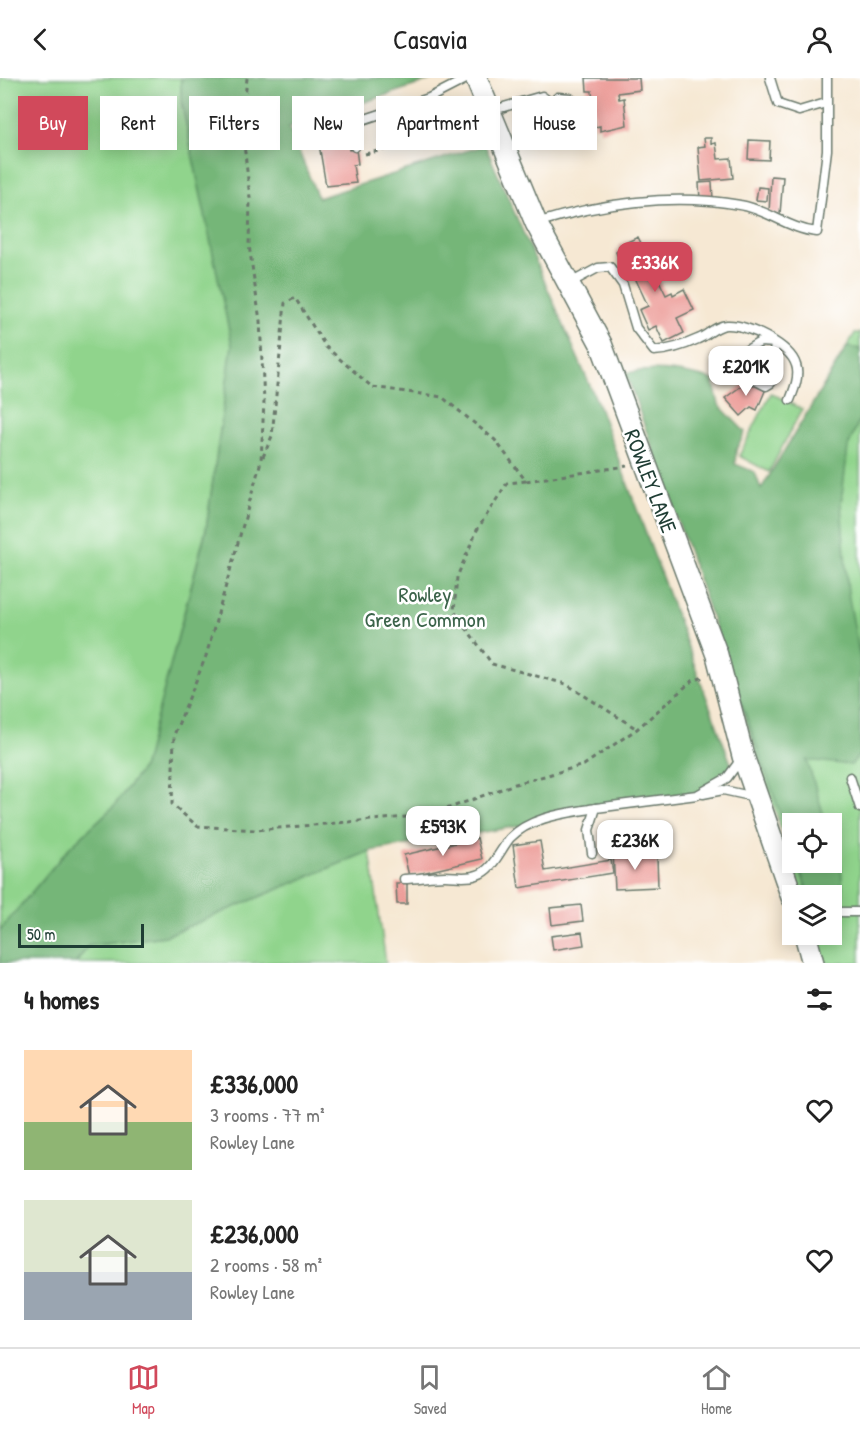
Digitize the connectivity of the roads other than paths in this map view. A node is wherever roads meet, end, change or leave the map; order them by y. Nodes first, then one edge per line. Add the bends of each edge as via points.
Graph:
1 (468, 78) edge
2 (476, 78) edge
3 (770, 78) edge
4 (827, 78) edge
5 (483, 96) edge
6 (826, 103) junction
7 (364, 119) edge
8 (500, 136) edge
9 (536, 223) junction
10 (570, 283) junction
11 (775, 343) junction
12 (790, 400) dead end
13 (743, 756) junction
14 (850, 777) dead end
15 (697, 795) junction
16 (759, 798) junction
17 (596, 808) junction
18 (860, 808) edge
19 (592, 853) dead end
20 (404, 879) dead end
21 (788, 885) edge
22 (842, 912) edge
23 (860, 912) edge
24 (808, 945) edge
25 (813, 963) edge

1 - 7 lane via 429,98
2 - 5 street, ROWLEY LANE
3 - 6 lane via 778,104 800,111
4 - 6 lane
6 - 9 lane via 827,150 817,232 801,230 741,205 699,201 646,201
8 - 9 street, ROWLEY LANE
9 - 10 street, ROWLEY LANE
10 - 11 lane via 598,268 610,267 622,285 636,328 654,351 665,351 727,325 747,328
10 - 13 street, ROWLEY LANE via 601,344 721,671
11 - 11 lane via 760,342 747,350 747,372 766,386 771,384
11 - 12 lane via 789,352 797,366
13 - 15 lane via 727,778
13 - 16 street, ROWLEY LANE
14 - 18 lane
15 - 16 lane via 723,790
15 - 17 lane
16 - 21 street, ROWLEY LANE
17 - 19 lane via 589,830
17 - 20 lane via 558,814 532,824 511,837 497,859 478,875
22 - 23 lane
24 - 25 street

